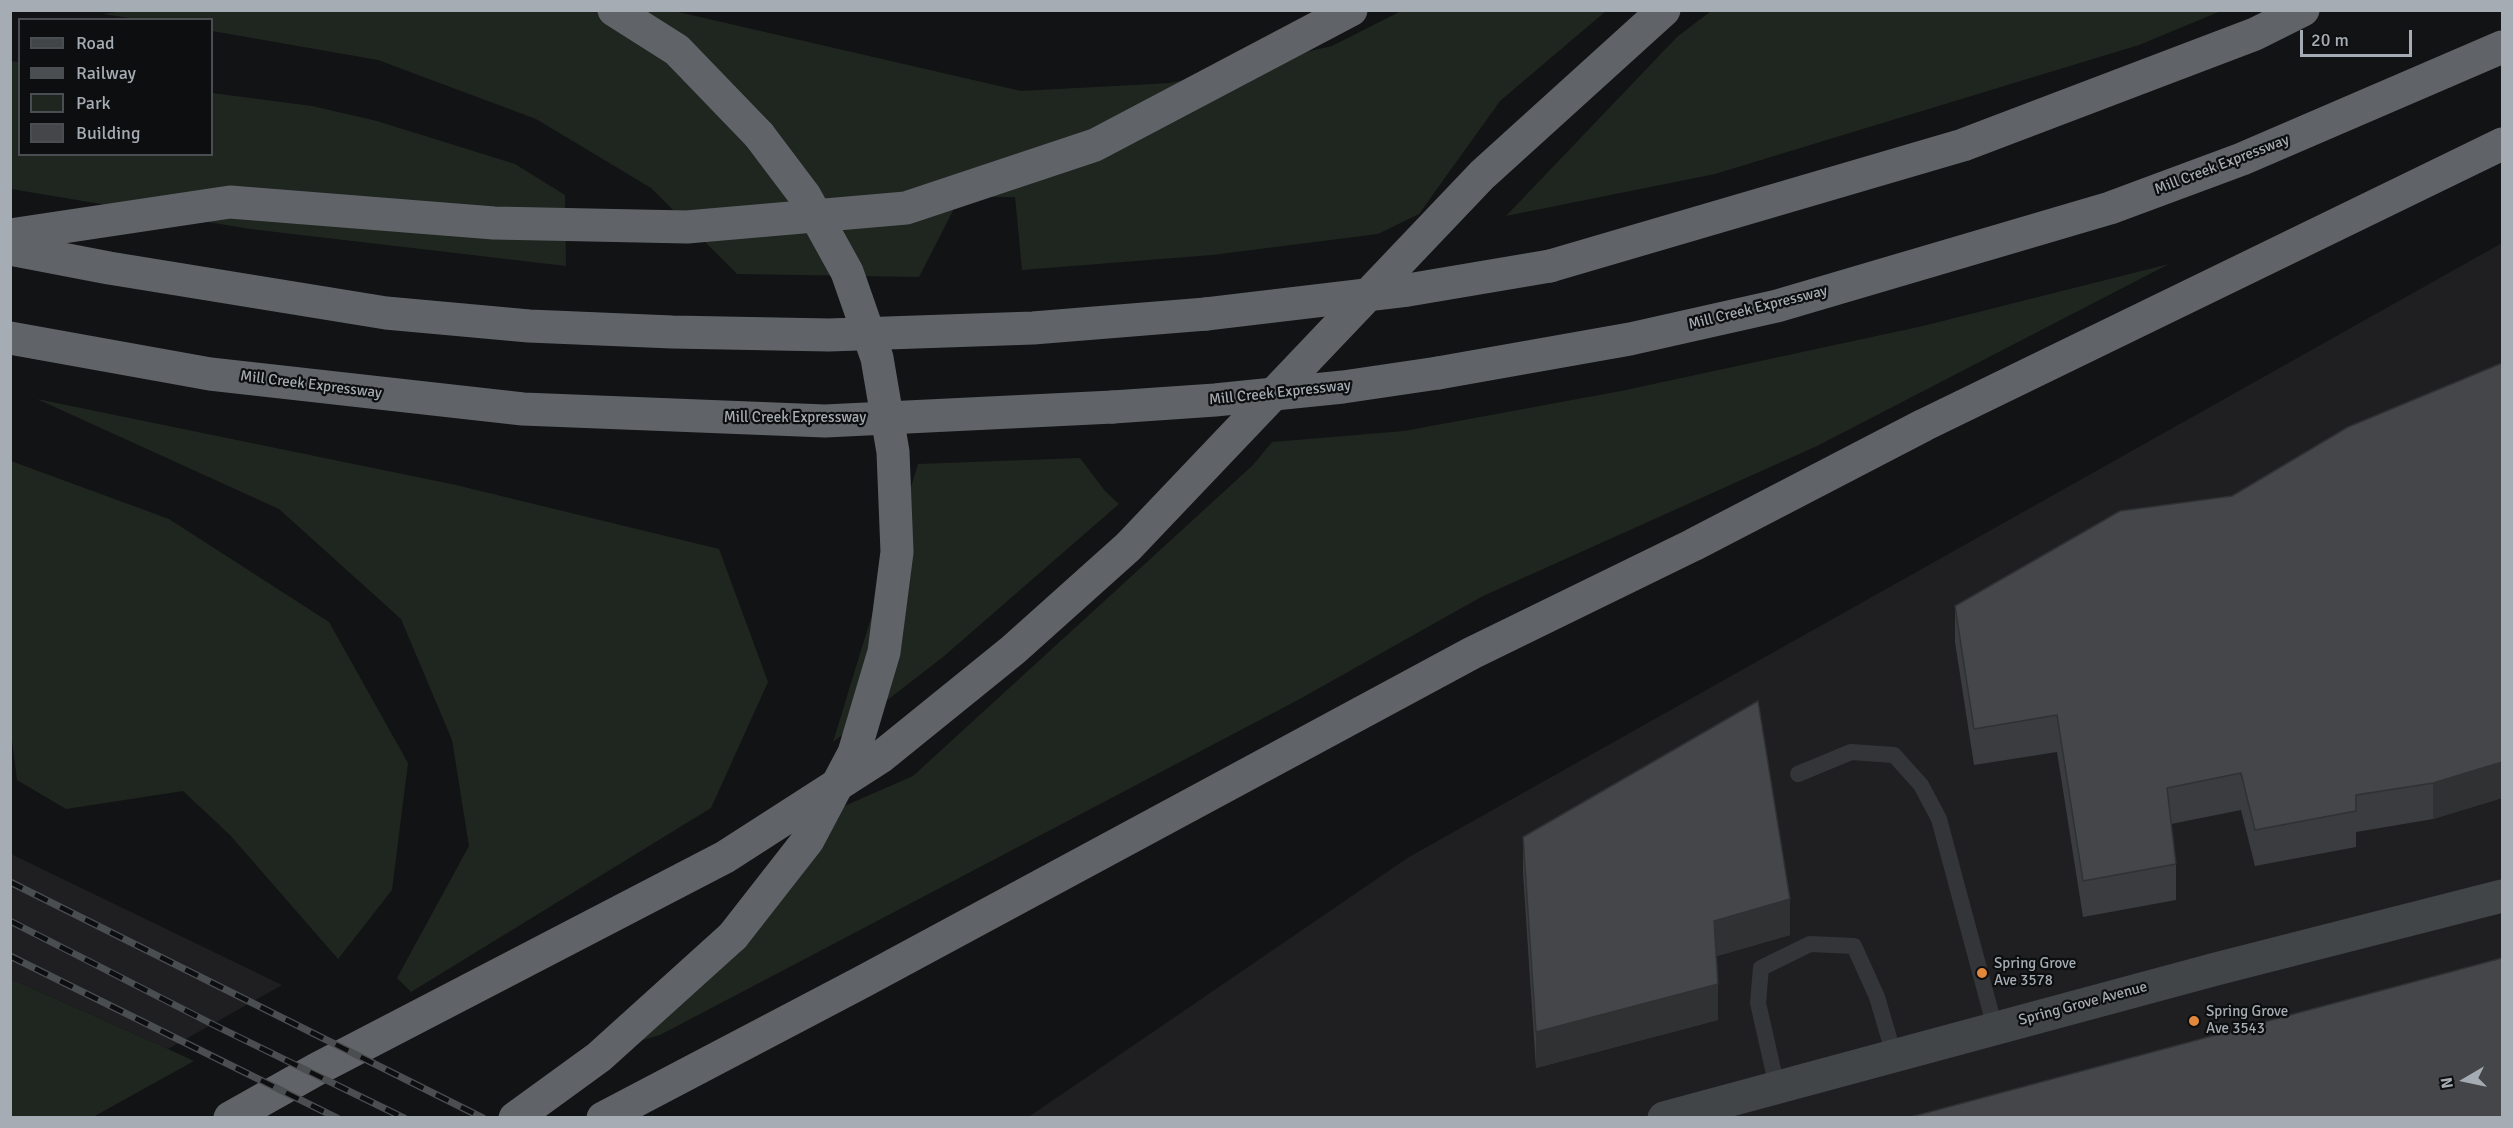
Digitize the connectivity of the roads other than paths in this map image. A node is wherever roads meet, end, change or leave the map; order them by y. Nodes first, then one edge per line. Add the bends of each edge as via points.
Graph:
1 (614, 10) edge
2 (1351, 10) edge
3 (1664, 10) edge
4 (2303, 10) edge
5 (2502, 47) edge
6 (2502, 144) edge
7 (10, 235) edge
8 (10, 249) edge
9 (10, 338) edge
10 (1798, 774) dead end
11 (2502, 896) edge
12 (1995, 1028) junction
13 (1894, 1055) junction
14 (1777, 1087) junction
15 (230, 1118) edge
16 (515, 1118) edge
17 (603, 1118) edge
18 (1664, 1118) edge

1 - 16 highway, bridge via 677,50 759,135 805,196 847,272 877,358 893,452 897,552 884,652 854,753 808,840 733,936 599,1057
2 - 7 highway via 1095,145 906,208 687,227 495,223 230,202
3 - 15 highway via 1482,175 1128,547 1013,650 882,756 725,857
4 - 8 highway, bridge via 2255,34 1964,145 1550,266 1397,292 1206,314 1033,328 829,335 529,326 386,313
5 - 9 highway, Mill Creek Expressway, bridge via 2242,159 2110,208 1777,306 1630,339 1343,387 1113,407 825,421 523,409 210,374
6 - 17 highway via 1924,425 1694,545 1472,653
10 - 12 lane via 1851,752 1894,755 1921,785 1939,819
11 - 12 main road, Spring Grove Avenue
12 - 13 main road, Spring Grove Avenue
13 - 14 main road, Spring Grove Avenue
13 - 14 lane via 1877,997 1854,946 1810,944 1761,968 1758,1003
14 - 18 main road, Spring Grove Avenue

